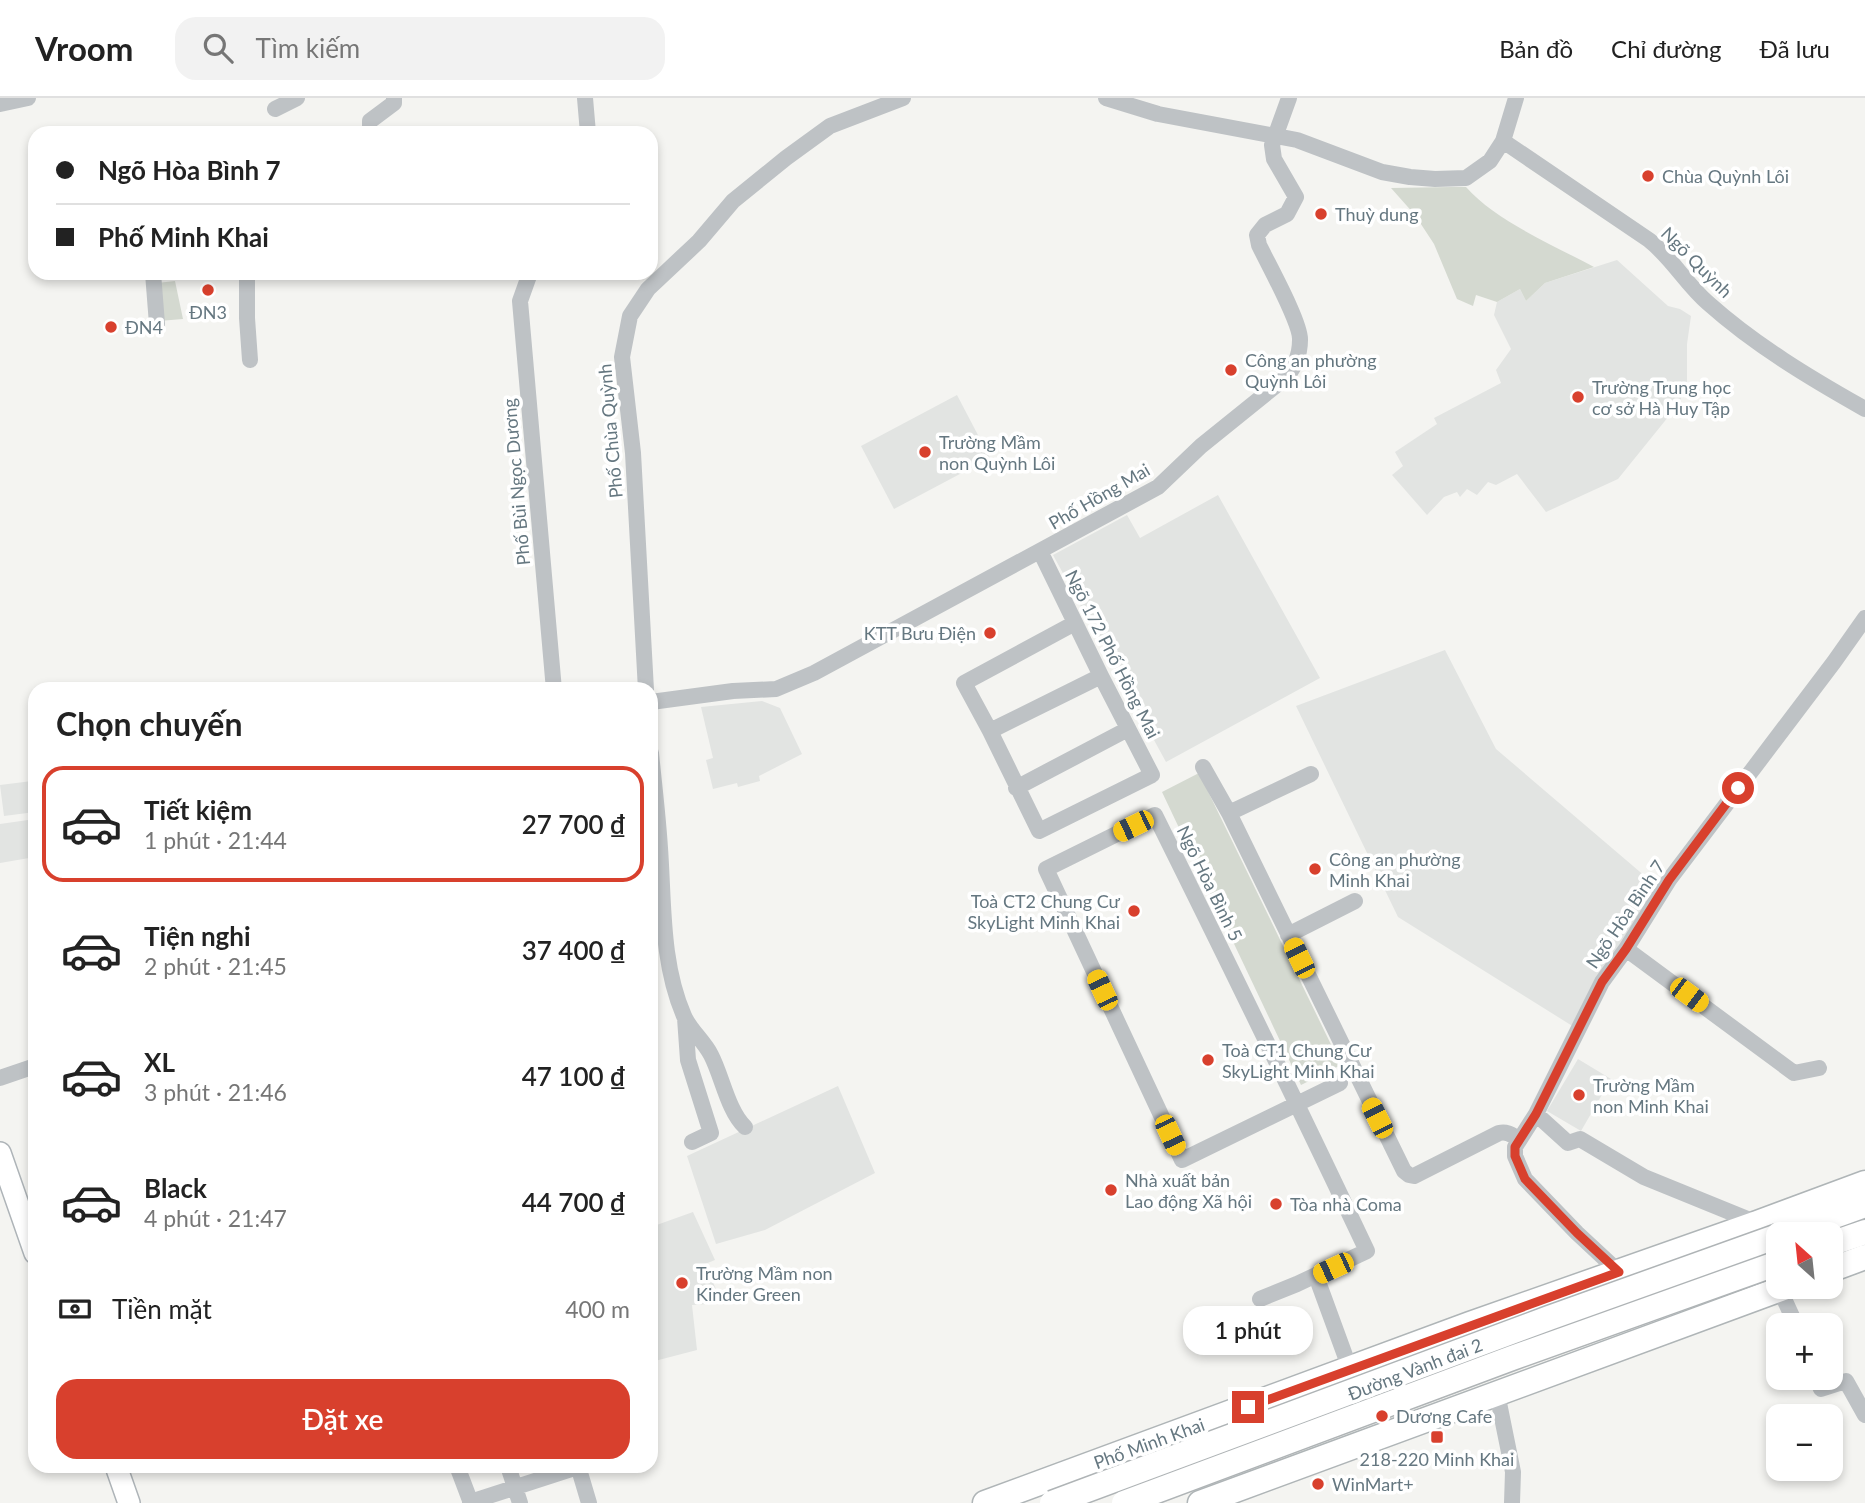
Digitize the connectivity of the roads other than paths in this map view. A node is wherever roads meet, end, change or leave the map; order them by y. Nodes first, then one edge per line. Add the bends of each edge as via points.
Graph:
1 (28, 98) edge
2 (296, 98) edge
3 (585, 98) edge
4 (903, 98) edge
5 (1106, 98) edge
6 (1289, 98) edge
7 (1516, 98) edge
8 (394, 100) edge
9 (0, 104) edge
10 (275, 109) dead end
11 (370, 126) edge
12 (587, 126) edge
13 (1274, 135) junction
14 (1503, 141) junction
15 (154, 280) edge
16 (247, 280) edge
17 (528, 280) edge
18 (658, 280) edge
19 (658, 280) edge
20 (157, 324) dead end
21 (250, 360) dead end
22 (1865, 409) edge
23 (1040, 551) junction
24 (1865, 618) edge
25 (1075, 623) junction
26 (1101, 676) junction
27 (553, 682) edge
28 (646, 682) edge
29 (658, 701) edge
30 (1128, 729) junction
31 (990, 731) junction
32 (1203, 767) dead end
33 (1311, 774) dead end
34 (1016, 788) junction
35 (1229, 813) junction
36 (658, 827) edge
37 (1355, 901) dead end
38 (1288, 935) junction
39 (1626, 949) junction
40 (685, 1018) junction
41 (28, 1068) edge
42 (1819, 1068) dead end
43 (0, 1078) edge
44 (1340, 1083) dead end
45 (1297, 1103) junction
46 (1536, 1114) junction
47 (745, 1126) dead end
48 (1519, 1139) junction
49 (692, 1142) dead end
50 (0, 1153) edge
51 (1865, 1183) edge
52 (1865, 1205) edge
53 (1818, 1222) edge
54 (1757, 1223) junction
55 (1865, 1232) edge
56 (28, 1233) edge
57 (1766, 1240) edge
58 (1843, 1240) edge
59 (1865, 1257) edge
60 (1843, 1265) edge
61 (1766, 1267) edge
62 (1619, 1272) junction
63 (1316, 1276) junction
64 (1766, 1295) edge
65 (1260, 1299) dead end
66 (1350, 1369) junction
67 (1843, 1382) edge
68 (1497, 1393) junction
69 (1278, 1396) junction
70 (1865, 1415) edge
71 (1159, 1440) junction
72 (1304, 1464) junction
73 (118, 1473) edge
74 (460, 1473) edge
75 (510, 1473) edge
76 (565, 1473) edge
77 (580, 1473) edge
78 (517, 1495) edge
79 (129, 1503) edge
80 (471, 1503) edge
81 (589, 1503) edge
82 (985, 1503) edge
83 (1052, 1503) edge
84 (1124, 1503) edge
85 (1190, 1503) edge
86 (1200, 1503) edge
87 (1512, 1503) edge

1 - 9 street
2 - 10 street
3 - 12 street
4 - 18 street, Phố Chùa Quỳnh via 830,126 786,158 733,201
5 - 13 street via 1158,114
6 - 13 street
7 - 14 street
8 - 11 street
13 - 14 street via 1382,172 1435,179 1466,178 1490,162
13 - 23 street, Phố Hồng Mai via 1274,159 1296,197 1287,214 1265,225 1257,235 1298,325 1301,339 1294,370 1158,487
14 - 22 street, Ngõ Quỳnh via 1659,247 1706,302 1760,344
15 - 20 street
16 - 21 street
17 - 27 street, Phố Bùi Ngọc Dương via 520,301
19 - 28 street, Phố Chùa Quỳnh via 630,316 622,357 633,453
23 - 25 street, Ngõ 172 Phố Hồng Mai
23 - 29 street, Phố Hồng Mai via 776,689
24 - 39 street, Ngõ Hòa Bình 7 via 1669,880
25 - 26 street, Ngõ 172 Phố Hồng Mai
25 - 31 street via 964,683
26 - 30 street, Ngõ 172 Phố Hồng Mai
26 - 31 street
30 - 34 street
30 - 34 street, Ngõ 172 Phố Hồng Mai via 1152,775 1039,831
31 - 34 street
32 - 35 street
33 - 35 street
35 - 38 street
36 - 40 street via 663,922
37 - 38 street
38 - 48 street via 1404,1171 1414,1176 1499,1133
39 - 42 street via 1794,1073
39 - 46 street, Ngõ Hòa Bình 7 via 1602,982
40 - 47 street via 710,1053
40 - 49 street via 688,1060 711,1133
41 - 43 street
44 - 45 street, Ngõ Hòa Bình 5
45 - 45 street, Ngõ Hòa Bình 5 via 1182,1160 1046,869 1155,815
45 - 63 street, Ngõ Hòa Bình 5 via 1367,1251
46 - 48 street, Ngõ Hòa Bình 7
46 - 54 street via 1568,1143 1580,1139 1644,1177
48 - 62 street via 1515,1156 1525,1179
50 - 56 main road
51 - 54 main road, Phố Minh Khai
52 - 53 main road
54 - 62 main road, Phố Minh Khai
55 - 58 main road
57 - 83 main road, Đường Vành đai 2, bridge
59 - 60 main road
61 - 84 main road, Đường Vành đai 2, bridge
62 - 66 main road, Phố Minh Khai
63 - 65 street, Ngõ Hòa Bình 5
63 - 66 street
64 - 68 main road
66 - 69 main road, Phố Minh Khai
67 - 70 street
68 - 72 main road
68 - 87 street via 1513,1472
69 - 71 main road, Phố Minh Khai
69 - 72 main road via 1264,1415 1263,1435 1280,1456
71 - 82 main road, Phố Minh Khai
71 - 85 main road via 1180,1444 1196,1465 1198,1479
72 - 86 main road
73 - 79 main road
74 - 80 street
75 - 78 street
76 - 78 street
77 - 81 street
78 - 80 street

